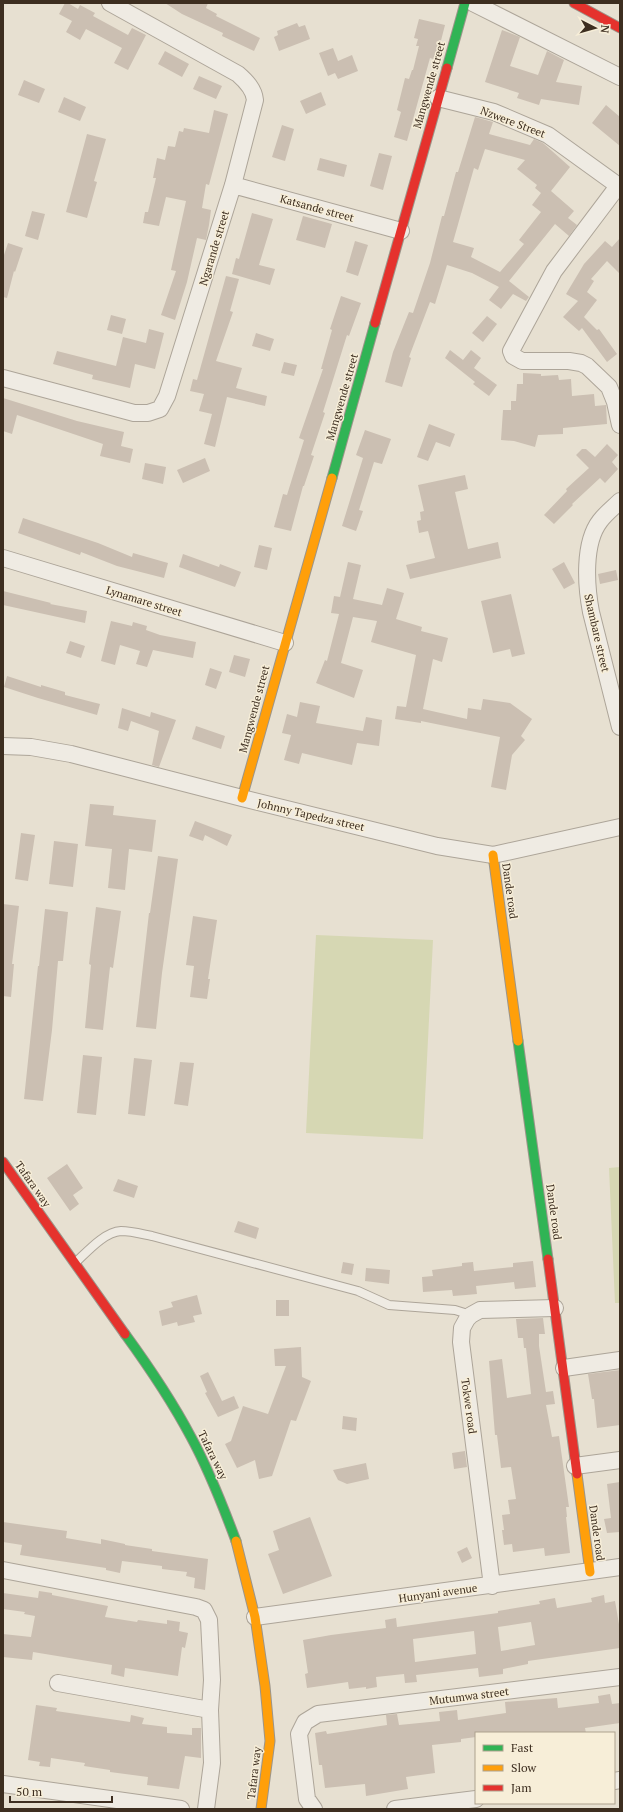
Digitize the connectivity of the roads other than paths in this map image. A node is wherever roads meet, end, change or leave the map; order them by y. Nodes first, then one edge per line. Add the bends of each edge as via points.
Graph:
1 (110, 3) edge
2 (465, 3) edge
3 (473, 3) edge
4 (574, 3) edge
5 (620, 28) edge
6 (620, 77) edge
7 (438, 98) junction
8 (233, 185) junction
9 (619, 187) edge
10 (402, 231) junction
11 (3, 378) edge
12 (620, 425) edge
13 (620, 501) edge
14 (3, 558) edge
15 (285, 644) junction
16 (620, 727) edge
17 (3, 746) edge
18 (242, 798) junction
19 (620, 827) edge
20 (493, 855) junction
21 (3, 1162) edge
22 (74, 1263) junction
23 (555, 1308) junction
24 (471, 1315) junction
25 (620, 1360) edge
26 (564, 1368) junction
27 (620, 1460) edge
28 (575, 1466) junction
29 (620, 1568) edge
30 (3, 1570) edge
31 (590, 1572) junction
32 (492, 1586) junction
33 (255, 1617) junction
34 (620, 1677) edge
35 (58, 1683) dead end
36 (210, 1710) junction
37 (3, 1784) edge
38 (475, 1799) edge
39 (181, 1809) edge
40 (206, 1809) edge
41 (261, 1809) edge
42 (314, 1809) edge
43 (395, 1809) edge

1 - 8 street, Ngarande street via 238,74 247,82 255,95 255,100
2 - 7 street, Mangwende street
3 - 6 street
4 - 5 street
7 - 9 street, Nzwere Street via 494,112 548,135
7 - 10 street, Mangwende street
8 - 10 street, Katsande street
8 - 11 street, Ngarande street via 167,396 160,409 148,413 134,413
9 - 12 street via 554,271 511,351 513,356 522,361 569,361 587,366 609,387
10 - 15 street, Mangwende street
13 - 16 street, Shambare street via 600,520 596,528 588,571 591,612
14 - 15 street, Lynamare street
15 - 18 street, Mangwende street
17 - 18 street, Johnny Tapedza street via 31,747 71,754
18 - 20 street, Johnny Tapedza street via 437,846
19 - 20 street, Johnny Tapedza street
20 - 23 street, Dande road
21 - 22 street, Tafara way
22 - 24 lane via 105,1237 123,1231 152,1236 358,1291 384,1303 455,1310
22 - 33 street, Tafara way via 148,1366 192,1438 225,1511 238,1547
23 - 24 street via 480,1310
23 - 26 street, Dande road
24 - 32 street, Tokwe road via 462,1328 461,1355 468,1392
25 - 26 street
26 - 28 street, Dande road
27 - 28 street
28 - 31 street, Dande road
29 - 31 street, Hunyani avenue
30 - 36 street via 204,1610 208,1615 210,1634
31 - 32 street, Hunyani avenue
32 - 33 street, Hunyani avenue
33 - 41 street, Tafara way via 270,1741
34 - 42 street, Mutumwa street via 318,1714 305,1722 298,1734 307,1798
35 - 36 street
36 - 40 street via 212,1763
37 - 39 street
38 - 43 street

